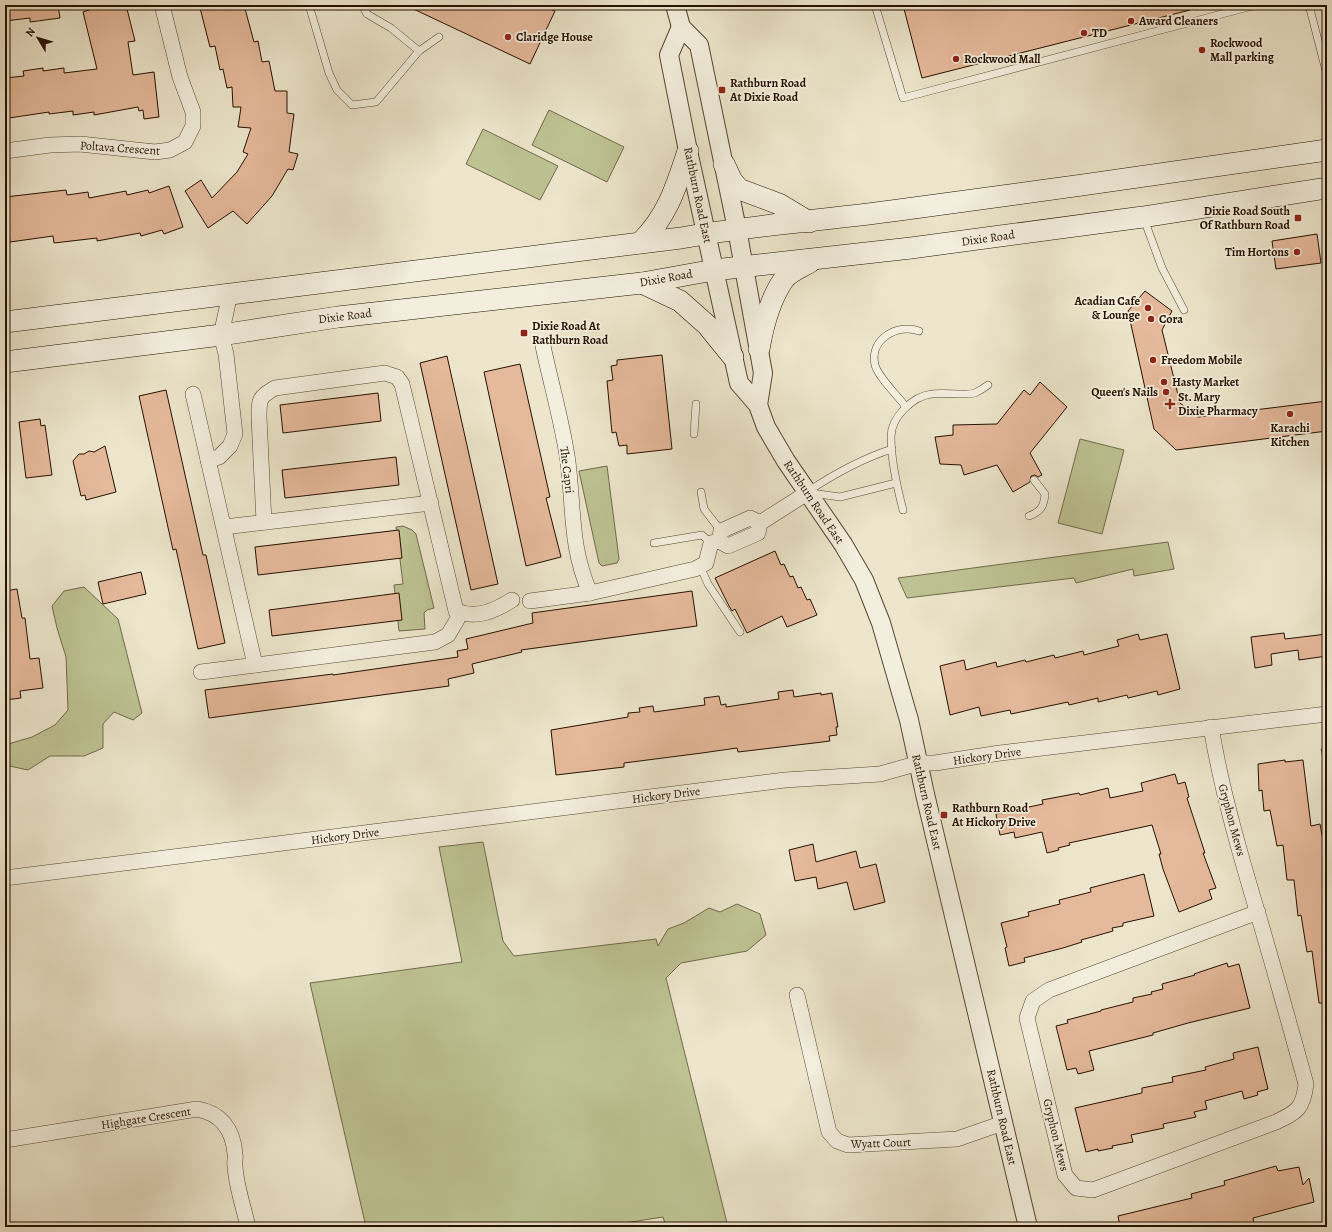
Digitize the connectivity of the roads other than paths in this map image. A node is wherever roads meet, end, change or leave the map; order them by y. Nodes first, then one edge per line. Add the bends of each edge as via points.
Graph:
1 (162, 5) edge
2 (309, 5) edge
3 (362, 5) edge
4 (675, 5) edge
5 (876, 5) edge
6 (1256, 5) edge
7 (1309, 5) edge
8 (681, 27) junction
9 (439, 37) dead end
10 (419, 51) junction
11 (1327, 75) edge
12 (1327, 150) edge
13 (5, 151) edge
14 (688, 151) junction
15 (724, 164) junction
16 (1327, 188) edge
17 (1143, 217) junction
18 (809, 222) junction
19 (737, 229) junction
20 (706, 233) junction
21 (641, 242) junction
22 (814, 260) junction
23 (744, 267) junction
24 (714, 270) junction
25 (642, 283) junction
26 (230, 294) junction
27 (1184, 310) dead end
28 (5, 322) edge
29 (919, 331) dead end
30 (223, 345) junction
31 (543, 346) dead end
32 (759, 349) junction
33 (733, 357) junction
34 (5, 362) edge
35 (988, 385) dead end
36 (193, 394) dead end
37 (696, 404) dead end
38 (758, 405) junction
39 (906, 407) junction
40 (694, 434) dead end
41 (892, 449) junction
42 (208, 460) junction
43 (1034, 480) dead end
44 (896, 483) junction
45 (701, 492) dead end
46 (807, 492) junction
47 (431, 504) junction
48 (903, 510) dead end
49 (1029, 516) dead end
50 (264, 522) junction
51 (224, 527) junction
52 (717, 538) junction
53 (654, 543) dead end
54 (700, 566) junction
55 (590, 593) junction
56 (512, 600) dead end
57 (530, 601) dead end
58 (456, 615) junction
59 (740, 632) dead end
60 (255, 665) junction
61 (201, 672) dead end
62 (1327, 714) edge
63 (1211, 727) junction
64 (919, 763) junction
65 (5, 878) edge
66 (1258, 912) junction
67 (797, 995) dead end
68 (1003, 1123) junction
69 (5, 1140) edge
70 (248, 1227) edge
71 (1028, 1227) edge

1 - 13 street, Poltava Crescent via 180,77 193,112 194,126 185,142 170,150 155,152 80,144
2 - 10 lane via 329,72 337,90 352,105 376,102
3 - 10 lane via 367,14 391,28
4 - 8 street, Rathburn Road East
5 - 6 lane via 903,98
7 - 11 lane
8 - 14 street, Rathburn Road East via 669,55
8 - 15 street, Rathburn Road East via 699,45
9 - 10 lane
12 - 18 main road
14 - 20 street, Rathburn Road East
14 - 21 main road via 665,212 655,228
15 - 18 main road via 739,189 779,204
15 - 19 street, Rathburn Road East
16 - 17 main road, Dixie Road
17 - 22 main road, Dixie Road
17 - 27 lane via 1162,268
18 - 19 main road
19 - 20 main road
19 - 23 street, Rathburn Road East
20 - 21 main road
20 - 24 street, Rathburn Road East
21 - 26 main road
22 - 23 main road, Dixie Road
22 - 32 main road via 784,280 768,311
23 - 24 main road, Dixie Road
23 - 32 street, Rathburn Road East
24 - 25 main road, Dixie Road
24 - 33 street, Rathburn Road East
25 - 30 main road, Dixie Road via 338,316
25 - 33 main road via 680,301 707,325
26 - 28 main road
26 - 30 street
29 - 39 lane via 904,328 893,330 878,345 874,356 878,370
30 - 34 main road, Dixie Road
30 - 42 street via 236,434 230,446 219,457
31 - 55 street, The Capri via 568,461 574,543 581,572
32 - 38 street, Rathburn Road East via 763,373
33 - 38 street, Rathburn Road East via 739,383
35 - 39 lane via 974,393 922,395
36 - 42 street
37 - 40 lane
38 - 46 street, Rathburn Road East via 766,427
39 - 41 lane via 894,424 891,436
41 - 44 lane
41 - 46 lane via 842,470
42 - 51 street
43 - 49 lane via 1045,494 1044,504 1038,512
44 - 46 lane via 840,497
44 - 48 lane
45 - 52 lane via 704,509
46 - 52 street via 760,523 750,518
46 - 64 street, Rathburn Road East via 825,515 864,580 881,623
47 - 50 street
47 - 50 street via 402,384 398,377 385,373 275,388 263,394 259,401 259,417
47 - 58 street
50 - 51 street
51 - 60 street
52 - 53 lane via 702,535
52 - 54 street via 706,563
54 - 55 street
54 - 59 lane via 708,584
55 - 57 street
56 - 58 street via 488,613
58 - 60 street via 448,635 435,642
60 - 61 street
62 - 63 street, Hickory Drive
63 - 64 street, Hickory Drive
63 - 66 street, Gryphon Mews via 1225,795
64 - 65 street, Hickory Drive via 880,774 785,780
64 - 68 street, Rathburn Road East
66 - 66 street, Gryphon Mews via 1306,1084 1305,1096 1297,1112 1093,1190 1076,1188 1065,1175 1027,1018 1033,1001 1049,990
67 - 68 street, Wyatt Court via 827,1126 837,1141 848,1145 957,1139
68 - 71 street, Rathburn Road East
69 - 70 street, Highgate Crescent via 196,1109 210,1111 230,1133 235,1154 234,1166

